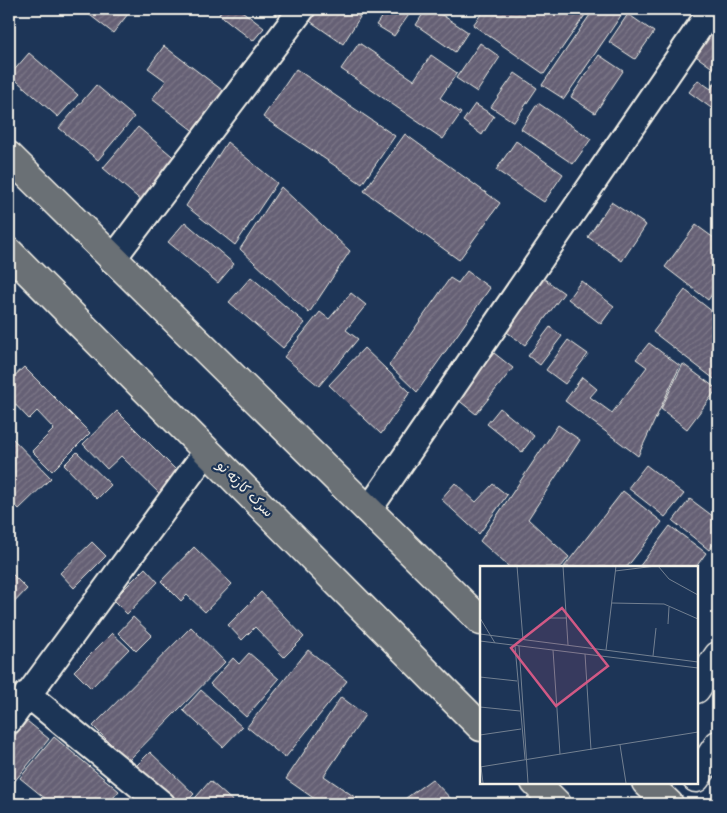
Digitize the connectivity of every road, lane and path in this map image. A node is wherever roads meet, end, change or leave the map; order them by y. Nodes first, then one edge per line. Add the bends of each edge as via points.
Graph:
1 (302, 9) edge
2 (712, 9) edge
3 (9, 156) edge
4 (9, 252) edge
5 (112, 260) junction
6 (207, 451) junction
7 (368, 511) junction
8 (480, 620) edge
9 (718, 656) edge
10 (697, 688) edge
11 (27, 694) junction
12 (9, 721) edge
13 (480, 726) edge
14 (718, 745) edge
15 (697, 776) edge
16 (536, 783) edge
17 (647, 783) edge
18 (692, 783) edge
19 (162, 804) edge
20 (556, 804) edge
21 (669, 804) edge
22 (678, 804) edge

1 - 5 street
2 - 7 street
3 - 5 highway
4 - 6 highway, سرک کارته نو
5 - 7 highway
6 - 11 street
6 - 13 highway, سرک کارته نو
7 - 8 highway
9 - 10 street
11 - 12 street
11 - 19 street
14 - 15 street
16 - 20 highway
17 - 21 highway
18 - 22 street

